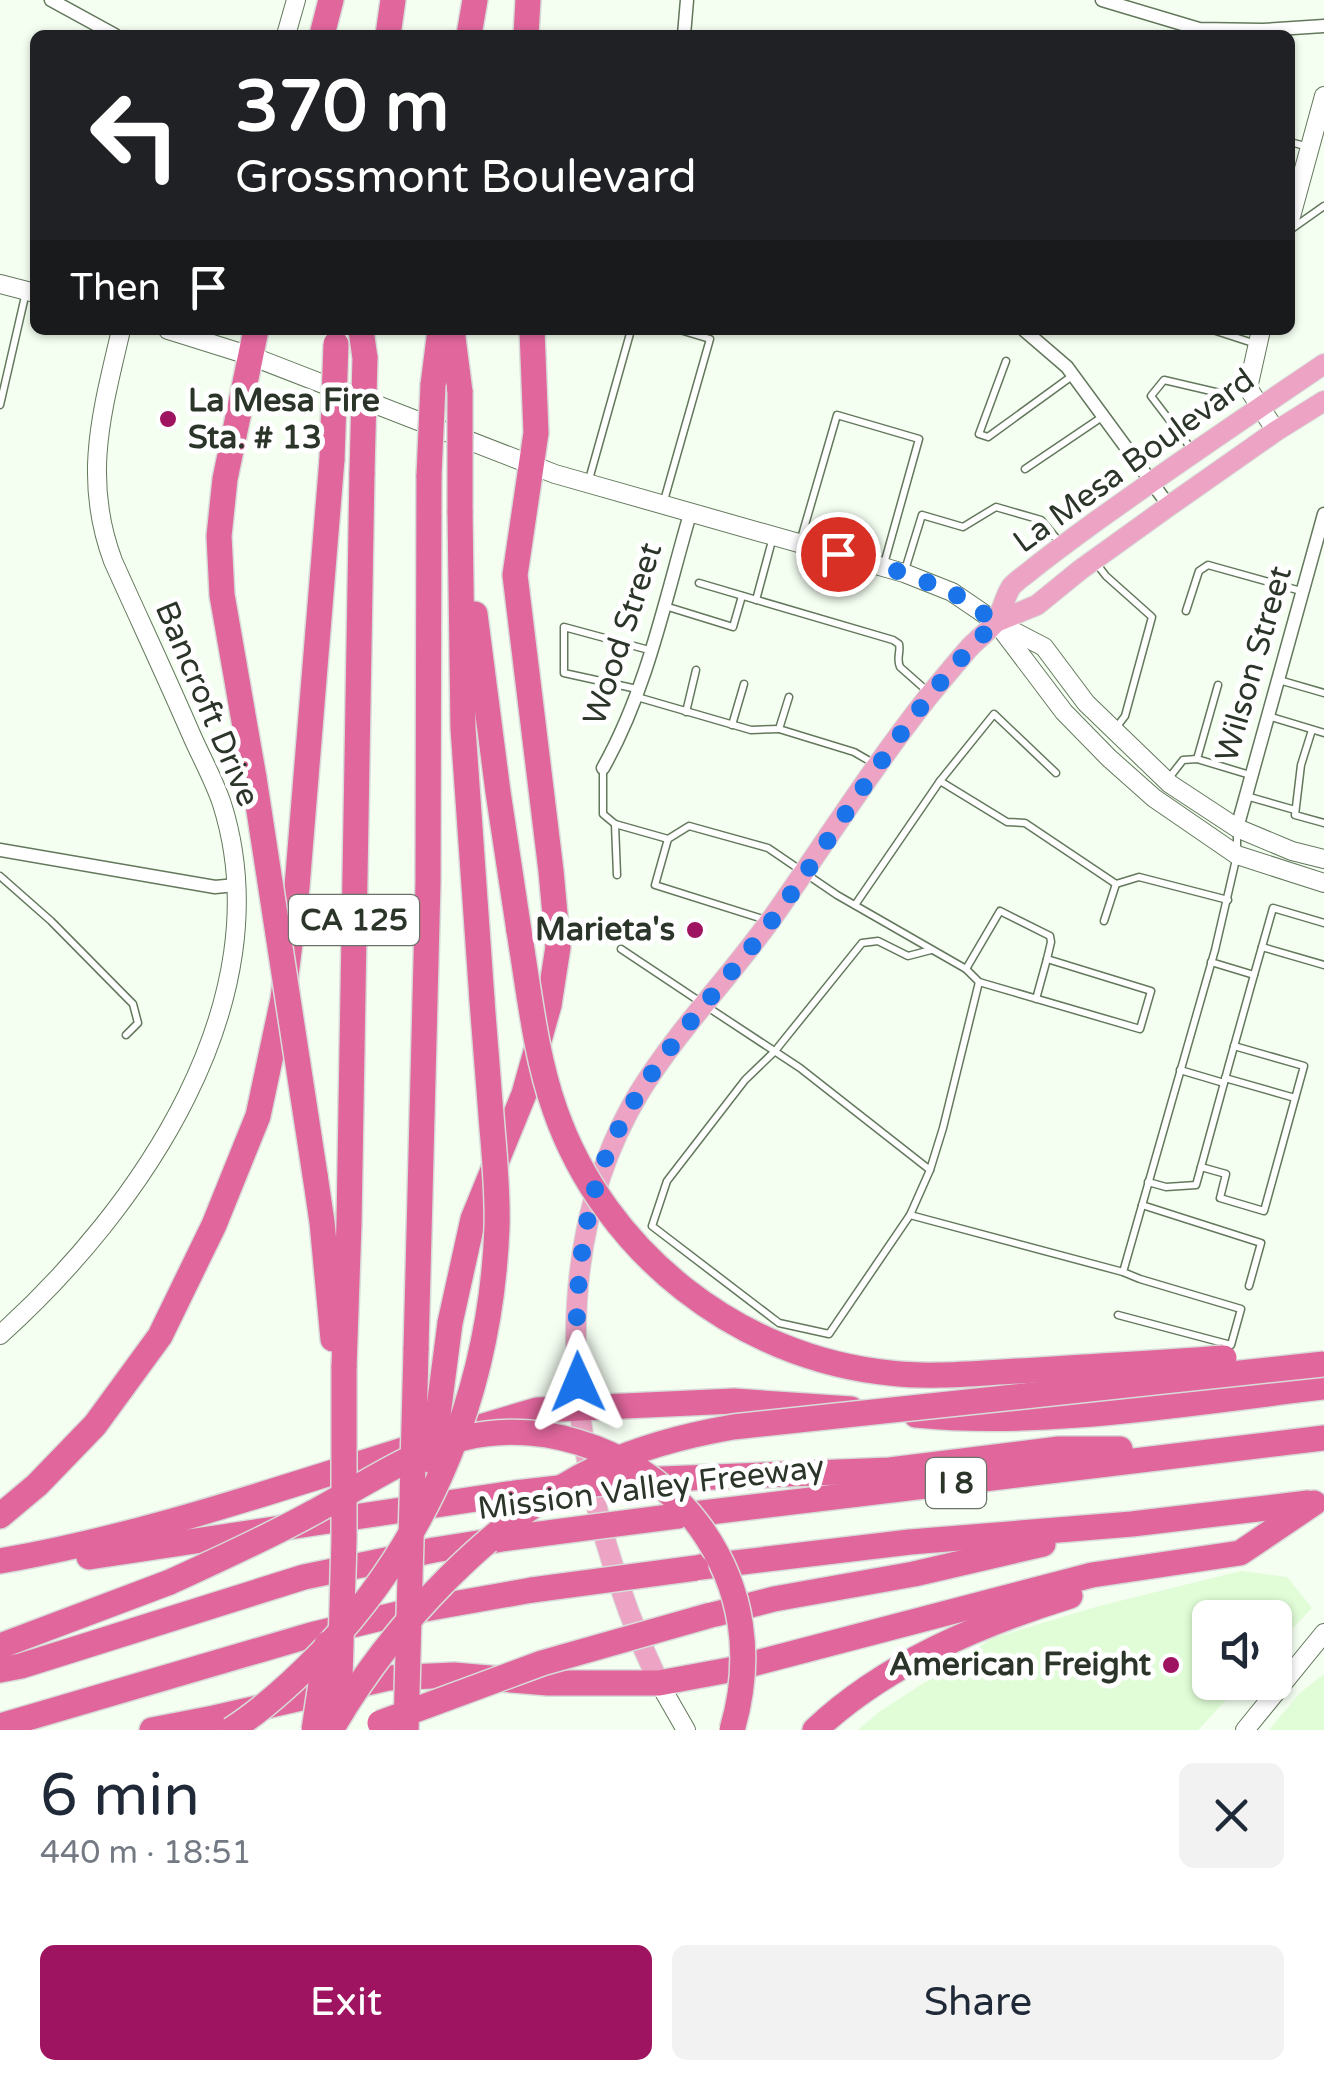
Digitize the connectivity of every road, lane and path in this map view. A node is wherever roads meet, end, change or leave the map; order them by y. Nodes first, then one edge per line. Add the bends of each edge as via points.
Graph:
1 (51, 0) edge
2 (296, 0) edge
3 (331, 0) edge
4 (393, 0) edge
5 (475, 0) edge
6 (528, 0) edge
7 (686, 0) edge
8 (1102, 0) edge
9 (1324, 26) edge
10 (106, 30) edge
11 (287, 30) edge
12 (323, 30) edge
13 (389, 30) edge
14 (470, 30) edge
15 (526, 30) edge
16 (684, 30) edge
17 (1324, 96) edge
18 (1295, 143) edge
19 (1310, 147) junction
20 (1295, 189) edge
21 (1324, 206) edge
22 (1295, 226) edge
23 (0, 284) edge
24 (30, 292) edge
25 (30, 296) edge
26 (120, 335) edge
27 (184, 335) edge
28 (255, 335) edge
29 (361, 335) edge
30 (439, 335) edge
31 (453, 335) edge
32 (532, 335) edge
33 (630, 335) edge
34 (699, 335) edge
35 (1030, 335) edge
36 (338, 337) edge
37 (1259, 337) edge
38 (251, 356) junction
39 (1006, 360) dead end
40 (1322, 370) edge
41 (1073, 375) junction
42 (1254, 397) junction
43 (1324, 401) edge
44 (0, 405) edge
45 (1103, 416) junction
46 (1276, 430) junction
47 (1194, 452) junction
48 (532, 466) junction
49 (1026, 469) dead end
50 (1151, 482) junction
51 (588, 484) junction
52 (662, 506) junction
53 (1169, 506) junction
54 (460, 511) junction
55 (690, 514) junction
56 (1324, 514) edge
57 (774, 536) junction
58 (800, 544) junction
59 (1062, 545) junction
60 (1094, 560) junction
61 (884, 567) junction
62 (904, 573) junction
63 (699, 583) dead end
64 (1302, 591) junction
65 (742, 596) junction
66 (756, 600) junction
67 (663, 606) junction
68 (1186, 611) dead end
69 (996, 622) junction
70 (650, 651) junction
71 (696, 670) dead end
72 (1278, 680) junction
73 (744, 684) dead end
74 (1218, 684) dead end
75 (1324, 692) edge
76 (638, 693) junction
77 (931, 694) junction
78 (789, 697) dead end
79 (686, 712) junction
80 (1268, 716) junction
81 (732, 725) junction
82 (780, 729) junction
83 (1114, 730) junction
84 (1312, 730) junction
85 (1324, 733) edge
86 (1197, 760) junction
87 (878, 766) junction
88 (604, 768) joint
89 (1056, 773) dead end
90 (1251, 776) junction
91 (940, 781) junction
92 (1167, 781) junction
93 (1246, 796) junction
94 (1296, 810) junction
95 (1324, 823) edge
96 (615, 824) junction
97 (1237, 828) junction
98 (668, 839) junction
99 (0, 850) edge
100 (1237, 855) junction
101 (1324, 859) edge
102 (805, 872) junction
103 (617, 875) dead end
104 (0, 876) edge
105 (1324, 883) edge
106 (1116, 884) junction
107 (236, 885) junction
108 (1228, 900) junction
109 (855, 905) junction
110 (1104, 921) dead end
111 (770, 922) junction
112 (1324, 923) edge
113 (1262, 947) junction
114 (621, 949) dead end
115 (932, 950) junction
116 (1047, 959) junction
117 (1212, 962) junction
118 (1324, 965) edge
119 (966, 969) junction
120 (1254, 976) junction
121 (979, 982) junction
122 (1036, 999) junction
123 (705, 1005) junction
124 (126, 1034) dead end
125 (1234, 1046) junction
126 (775, 1051) junction
127 (1180, 1070) junction
128 (1224, 1080) junction
129 (1295, 1098) junction
130 (1201, 1167) junction
131 (930, 1170) junction
132 (1148, 1182) junction
133 (1142, 1205) junction
134 (910, 1215) junction
135 (1123, 1272) junction
136 (1250, 1286) dead end
137 (1118, 1315) dead end
138 (0, 1335) edge
139 (1324, 1352) edge
140 (1324, 1364) edge
141 (344, 1368) junction
142 (1324, 1387) edge
143 (579, 1408) junction
144 (1324, 1438) edge
145 (1235, 1449) junction
146 (1319, 1502) edge
147 (0, 1516) edge
148 (1132, 1524) junction
149 (344, 1540) junction
150 (0, 1561) edge
151 (1180, 1564) junction
152 (410, 1568) junction
153 (0, 1571) edge
154 (329, 1631) junction
155 (0, 1646) edge
156 (1320, 1646) edge
157 (0, 1670) edge
158 (659, 1682) junction
159 (0, 1726) edge
160 (372, 1727) edge
161 (152, 1730) edge
162 (231, 1730) edge
163 (314, 1730) edge
164 (335, 1730) edge
165 (406, 1730) edge
166 (686, 1730) edge
167 (732, 1730) edge
168 (815, 1730) edge
169 (1245, 1730) edge

1 - 10 street
2 - 11 main road
3 - 12 highway
4 - 13 highway
5 - 14 highway
6 - 15 highway
7 - 16 street
8 - 9 street via 1199,29
17 - 19 main road
18 - 19 lane
19 - 20 main road
21 - 22 lane
23 - 24 main road
25 - 44 lane
26 - 107 main road, Bancroft Drive via 96,464 104,538 222,803
27 - 38 main road
28 - 38 highway
29 - 141 highway, CA 125, bridge
30 - 152 highway, CA 125, bridge via 429,475 428,884
31 - 54 highway, bridge
32 - 48 highway
33 - 51 lane
34 - 52 lane via 710,338
35 - 41 street
36 - 147 highway, bridge via 297,886 284,998 258,1116 160,1336 94,1425
37 - 42 main road
38 - 48 main road
38 - 141 highway, bridge via 225,479 222,595 322,1222 330,1332
39 - 41 lane via 979,434 988,437
40 - 42 main road, La Mesa Boulevard
41 - 45 street
42 - 46 main road
42 - 47 main road, La Mesa Boulevard
42 - 47 lane via 1164,380 1150,396
43 - 46 main road, La Mesa Boulevard
45 - 49 lane
45 - 50 street
46 - 53 main road, La Mesa Boulevard
47 - 50 main road, La Mesa Boulevard
48 - 51 main road
48 - 152 highway, bridge via 515,575 558,947 529,1076 474,1219
50 - 53 street
50 - 59 main road, La Mesa Boulevard
51 - 52 main road
52 - 55 main road
53 - 60 main road, La Mesa Boulevard
54 - 139 highway, bridge via 544,1074 582,1170 644,1254 698,1301 766,1341 857,1368 922,1375
54 - 162 highway, bridge via 462,728 496,1168 486,1334 457,1438 391,1566 302,1672
55 - 57 main road
55 - 67 street, Wood Street
56 - 64 street, Wilson Street
57 - 58 main road
57 - 66 lane
58 - 61 main road
58 - 61 lane via 837,415 919,439
59 - 62 lane via 1040,520 996,506 963,527 922,515
59 - 69 main road, La Mesa Boulevard via 1012,586
60 - 69 main road, La Mesa Boulevard via 1036,605
60 - 83 lane via 1152,617 1125,716
61 - 62 main road
62 - 69 main road via 952,592
63 - 65 lane
64 - 68 lane via 1208,565 1199,572
64 - 72 street, Wilson Street
65 - 66 lane
65 - 67 lane via 733,627
66 - 77 lane via 892,640 899,644 900,667
67 - 70 street, Wood Street
69 - 77 main road, La Mesa Boulevard
69 - 83 main road via 1044,647
69 - 100 main road via 1064,712 1109,758
70 - 76 street, Wood Street
70 - 76 lane via 564,628 564,673
71 - 79 lane
72 - 75 lane
72 - 80 street, Wilson Street
73 - 81 lane
74 - 86 lane
76 - 79 lane
76 - 88 street, Wood Street
77 - 87 main road, La Mesa Boulevard
78 - 82 lane
79 - 81 lane
80 - 84 lane
80 - 90 street, Wilson Street
81 - 82 lane
82 - 87 lane
83 - 92 main road
84 - 85 lane
84 - 94 lane
86 - 90 lane
86 - 92 lane via 1183,760
87 - 102 main road, La Mesa Boulevard
88 - 96 lane via 603,814
89 - 91 lane via 994,714
90 - 93 street, Wilson Street
91 - 106 lane via 1007,822 1025,823
91 - 109 lane
92 - 97 main road
93 - 94 lane
93 - 97 street, Wilson Street
94 - 95 lane
96 - 98 lane
96 - 103 lane
97 - 100 lane
97 - 101 main road
98 - 102 lane via 689,826 768,848
98 - 111 lane via 656,886
99 - 107 street via 215,887
100 - 105 main road
100 - 108 lane
102 - 109 lane
102 - 111 main road, La Mesa Boulevard
104 - 124 lane via 133,1004 138,1023
106 - 108 lane via 1138,877
106 - 110 lane
107 - 138 main road, Bancroft Drive via 227,982 177,1117 82,1251
108 - 117 lane
109 - 115 lane
111 - 123 main road, La Mesa Boulevard
112 - 113 lane via 1272,908
113 - 118 lane
113 - 120 lane
114 - 123 lane
115 - 119 lane
115 - 126 lane via 908,956 878,941 862,942
116 - 119 lane via 1050,936 1000,911
116 - 122 lane
116 - 122 lane via 1151,991 1140,1029
117 - 120 lane
117 - 127 lane
119 - 121 lane
120 - 125 lane
121 - 122 lane
121 - 131 lane
123 - 126 lane
123 - 143 main road, La Mesa Boulevard via 639,1093 601,1172 577,1301
125 - 128 lane
125 - 129 lane via 1304,1066
126 - 131 lane
126 - 134 lane via 667,1181 652,1226 779,1323 829,1334
127 - 128 lane
127 - 132 lane
128 - 129 lane
128 - 130 lane
129 - 130 lane via 1264,1210 1220,1198 1226,1174
130 - 132 lane via 1196,1185
131 - 134 lane
132 - 133 lane
133 - 135 lane
133 - 136 lane via 1261,1243
134 - 135 lane
135 - 137 lane via 1241,1310 1231,1345
140 - 164 highway, bridge via 733,1426 636,1452 526,1510 478,1551 381,1656
141 - 149 highway, CA 125, bridge
142 - 143 highway via 1002,1418 734,1401
143 - 150 highway via 537,1410 159,1524
143 - 158 main road, La Mesa Boulevard via 608,1546
144 - 145 highway, Mission Valley Freeway / I 8
145 - 153 highway, bridge via 1059,1449 890,1470 629,1480
145 - 157 highway, Mission Valley Freeway / I 8, bridge via 434,1550 304,1577
146 - 148 highway, I 8
146 - 151 highway via 1240,1553
148 - 154 highway, I 8, bridge via 696,1568 532,1590
148 - 160 highway, bridge via 711,1615 542,1664
149 - 154 highway, bridge
149 - 164 highway, CA 125, bridge
151 - 158 highway via 1092,1575 729,1670
151 - 168 highway via 1044,1604 942,1646 888,1675
152 - 165 highway, CA 125, bridge
154 - 159 highway, I 8
154 - 163 highway, bridge
155 - 167 highway, bridge via 170,1582 464,1438 528,1433 615,1456 694,1518 732,1587 744,1683
156 - 169 main road
158 - 161 highway via 388,1678
158 - 166 main road, La Mesa Boulevard

